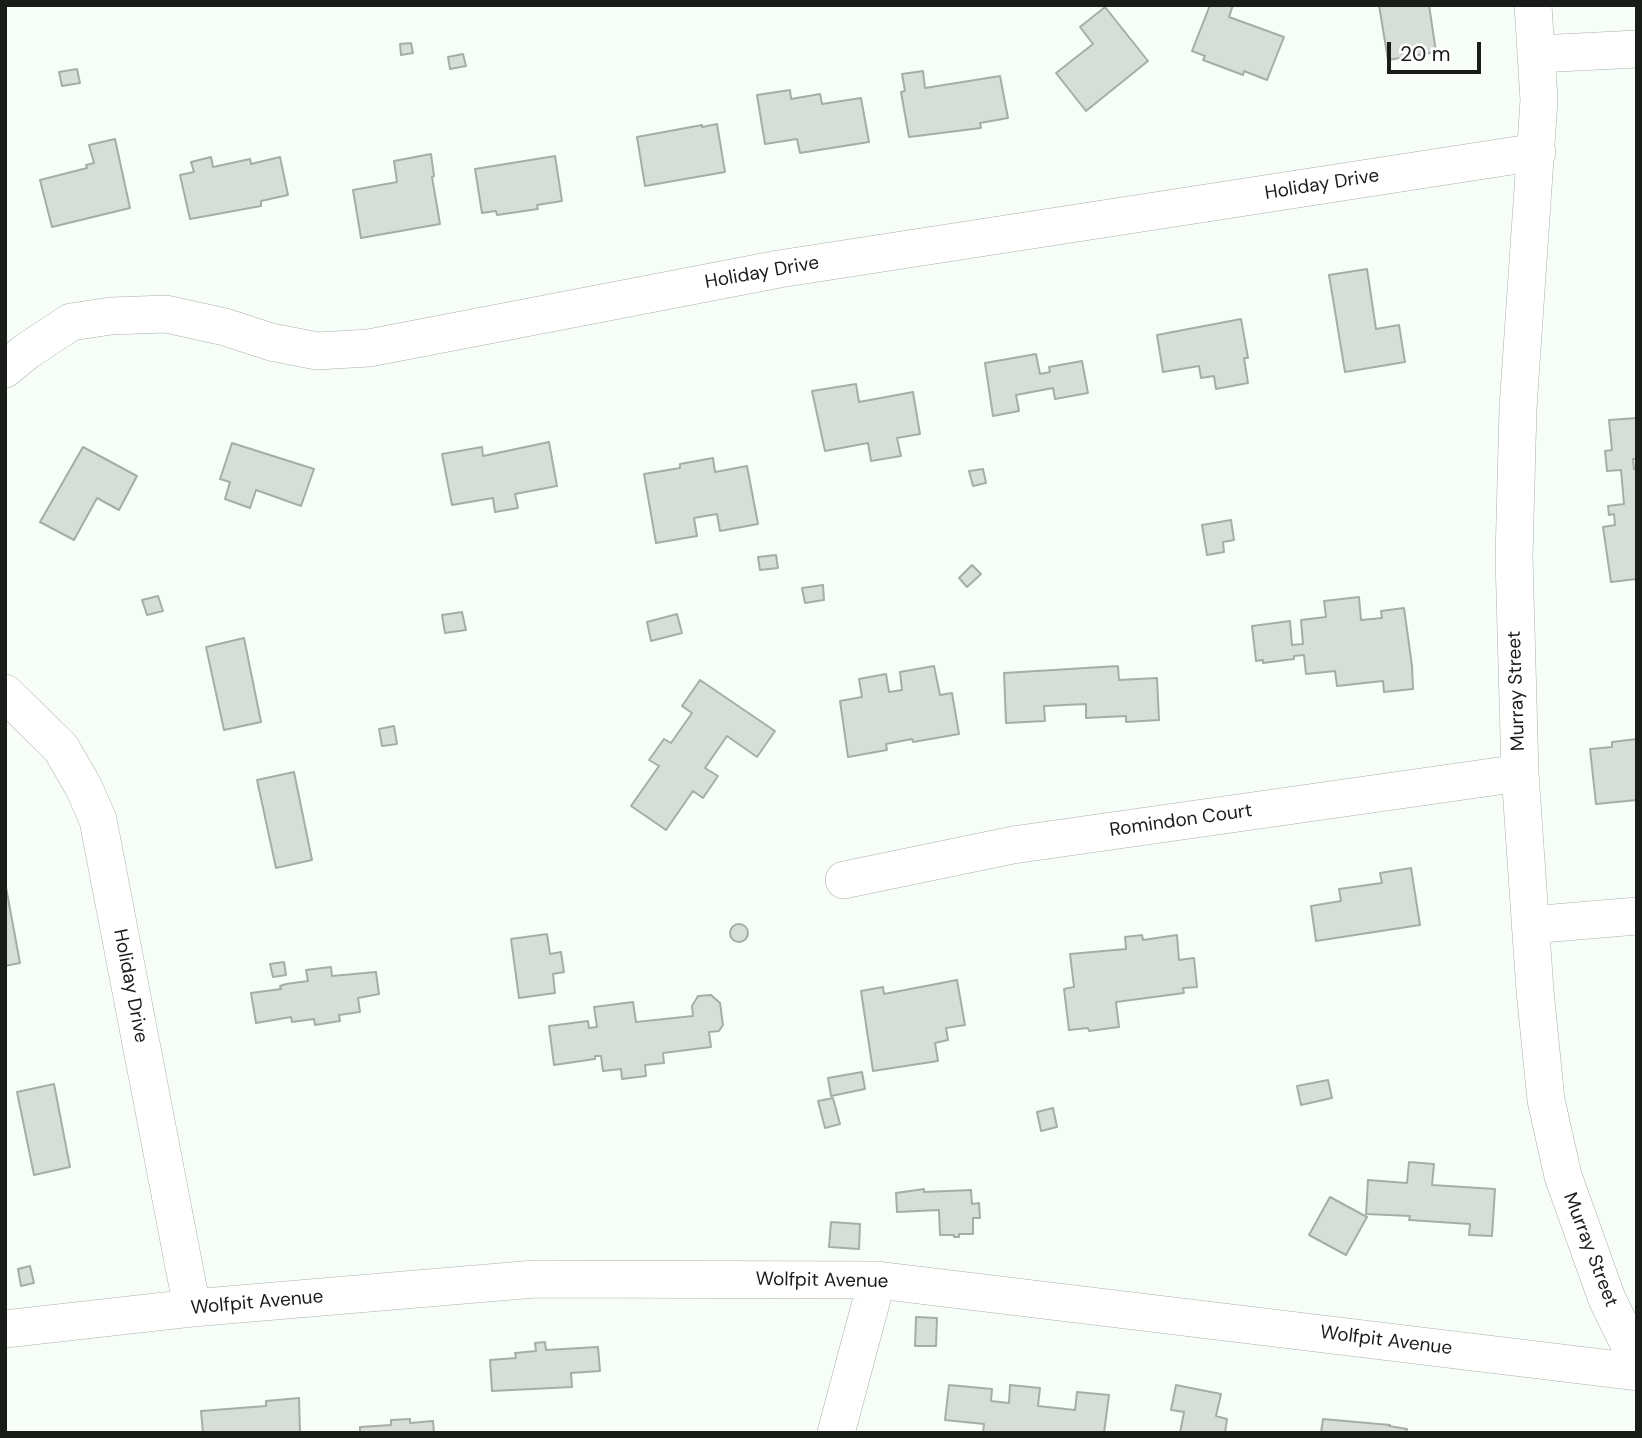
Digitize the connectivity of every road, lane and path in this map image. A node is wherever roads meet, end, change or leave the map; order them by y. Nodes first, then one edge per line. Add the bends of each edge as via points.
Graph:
1 (1533, 5) edge
2 (1637, 49) edge
3 (1538, 54) junction
4 (1537, 152) junction
5 (5, 369) edge
6 (5, 693) edge
7 (1520, 773) junction
8 (844, 880) dead end
9 (1637, 916) edge
10 (1531, 925) junction
11 (877, 1280) junction
12 (192, 1308) junction
13 (5, 1329) edge
14 (1637, 1360) edge
15 (1637, 1372) edge
16 (836, 1433) edge

1 - 3 street, Murray Street
2 - 3 street
3 - 4 street, Murray Street
4 - 5 street, Holiday Drive via 779,269 369,348 317,351 166,314 111,316 71,322
4 - 7 street, Murray Street via 1514,502
6 - 12 street, Holiday Drive via 61,748 98,820
7 - 8 street, Romindon Court via 1013,845
7 - 10 street, Murray Street
9 - 10 street
10 - 14 street, Murray Street via 1539,1047 1554,1141 1591,1258
11 - 12 street, Wolfpit Avenue via 535,1279
11 - 15 street, Wolfpit Avenue
11 - 16 street
12 - 13 street, Wolfpit Avenue

